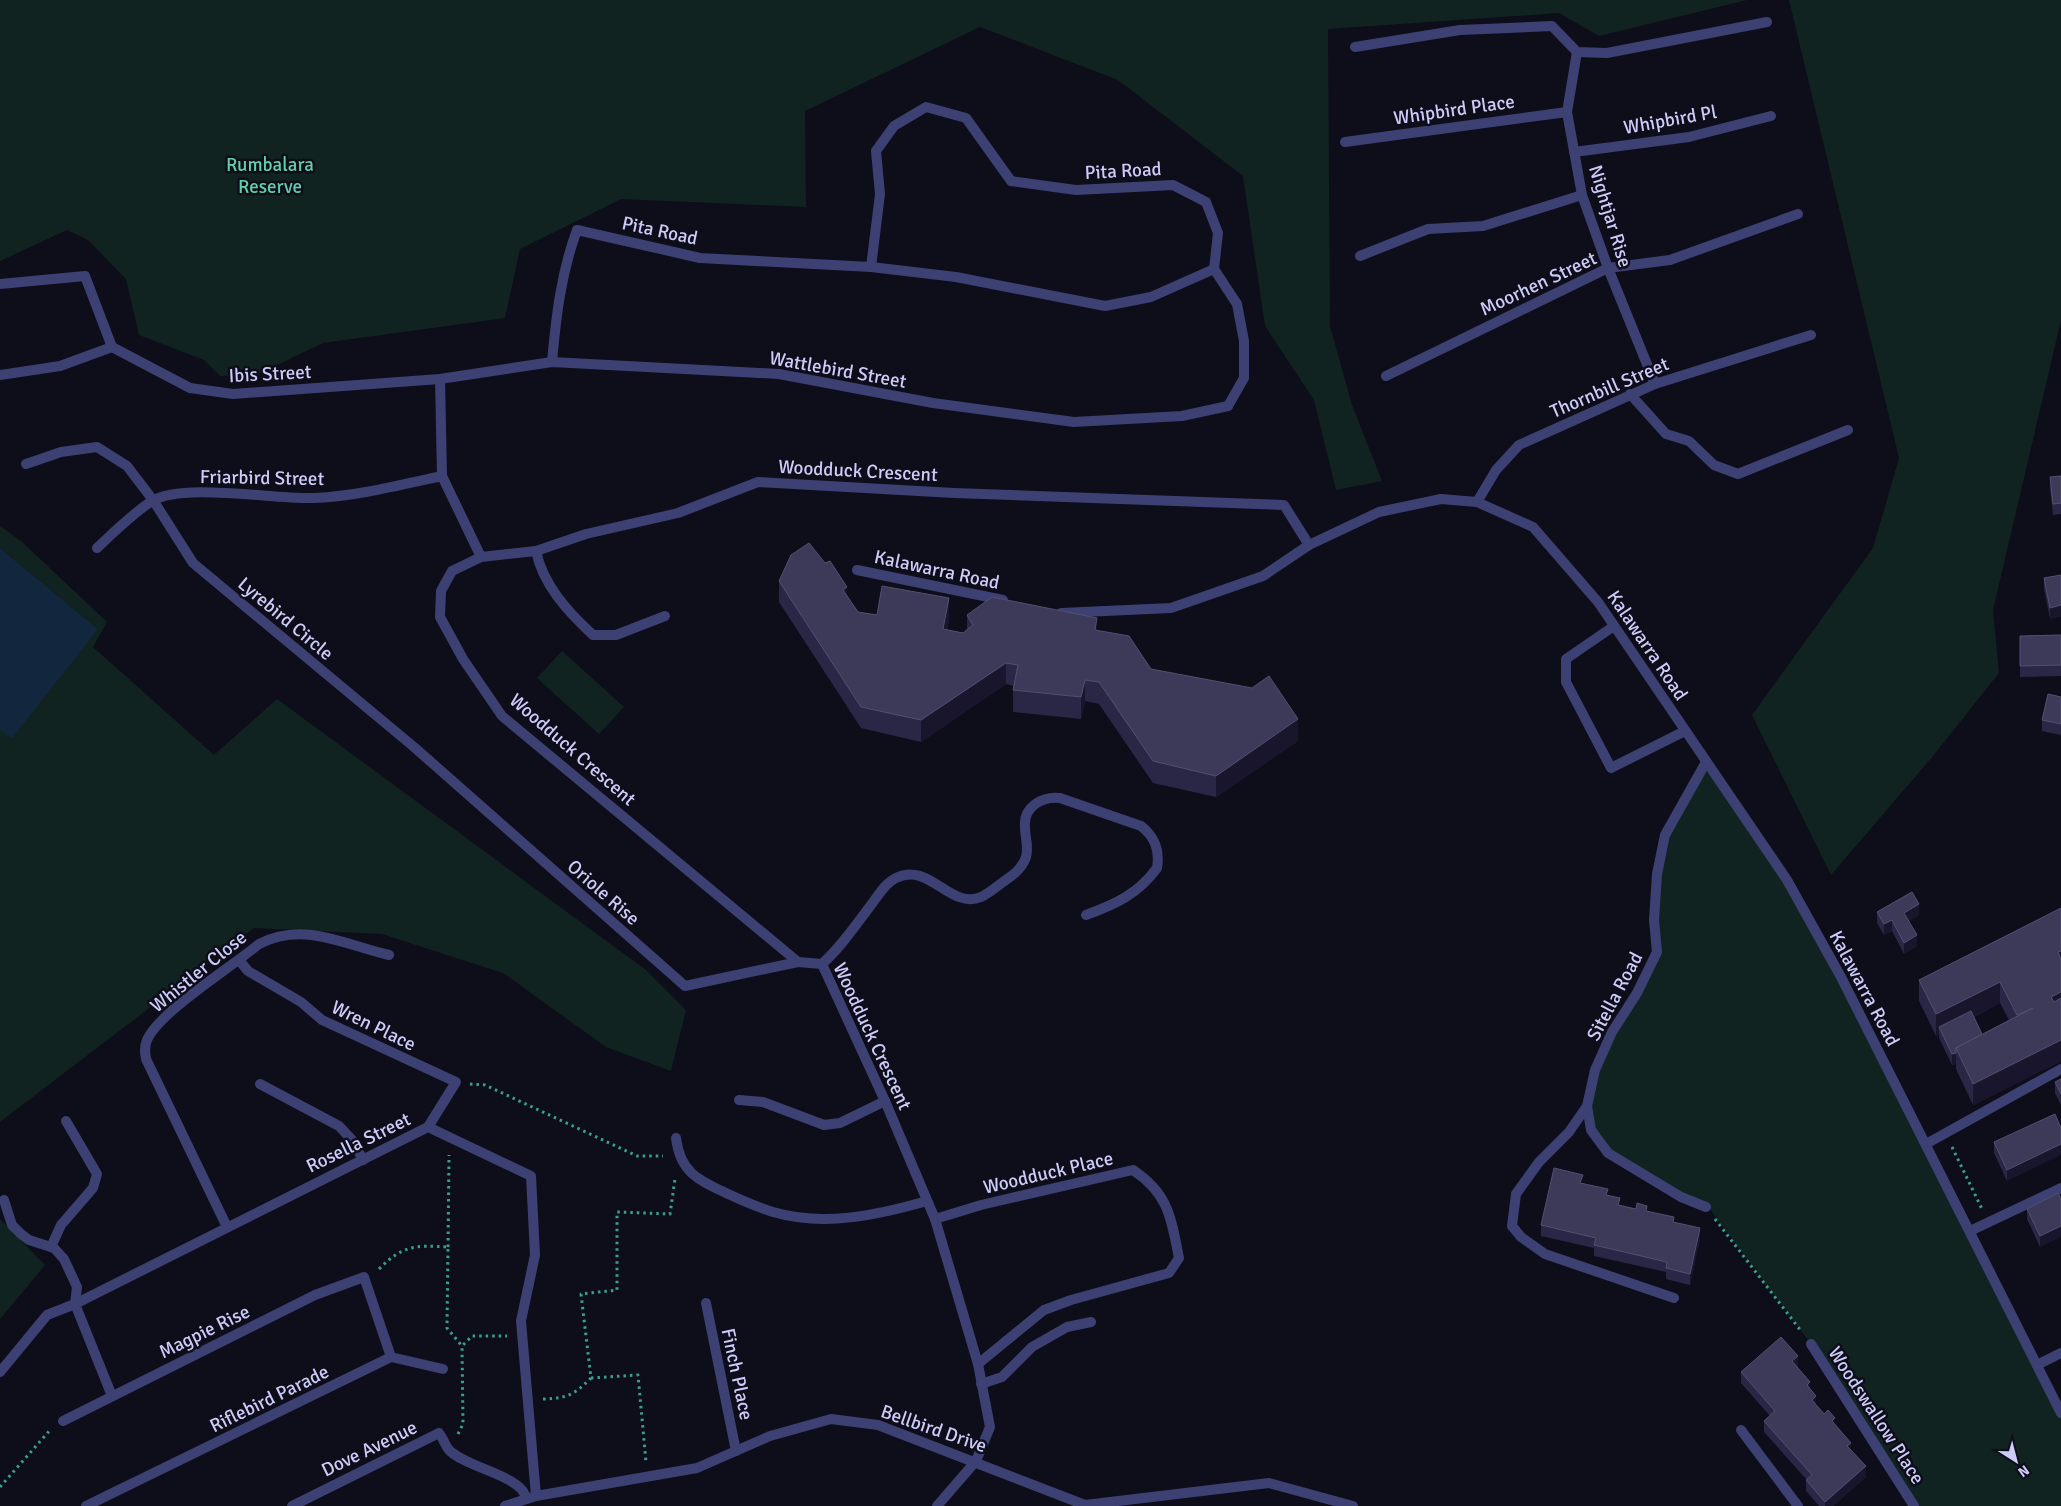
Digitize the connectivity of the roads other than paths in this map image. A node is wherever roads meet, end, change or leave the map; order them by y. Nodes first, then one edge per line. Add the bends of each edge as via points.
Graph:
1 (1767, 22) dead end
2 (1355, 47) dead end
3 (1577, 52) junction
4 (1567, 112) junction
5 (1771, 116) dead end
6 (1345, 142) dead end
7 (1574, 152) junction
8 (1582, 195) junction
9 (1798, 214) dead end
10 (1360, 256) dead end
11 (871, 267) junction
12 (1608, 268) junction
13 (1214, 269) junction
14 (0, 284) edge
15 (1811, 335) dead end
16 (112, 347) junction
17 (552, 362) junction
18 (0, 375) edge
19 (1386, 376) dead end
20 (440, 380) junction
21 (1654, 384) junction
22 (1630, 394) junction
23 (1848, 430) dead end
24 (26, 464) dead end
25 (442, 476) junction
26 (153, 500) junction
27 (1477, 502) junction
28 (1309, 545) junction
29 (97, 548) dead end
30 (536, 551) junction
31 (481, 557) junction
32 (857, 570) dead end
33 (1009, 602) edge
34 (1047, 610) edge
35 (665, 616) dead end
36 (1614, 626) junction
37 (1685, 731) junction
38 (414, 747) joint
39 (1706, 762) junction
40 (1086, 915) dead end
41 (389, 956) dead end
42 (239, 960) junction
43 (798, 962) junction
44 (822, 964) junction
45 (2061, 1069) edge
46 (260, 1084) dead end
47 (739, 1100) dead end
48 (885, 1101) junction
49 (1587, 1106) junction
50 (66, 1120) dead end
51 (428, 1127) junction
52 (676, 1138) dead end
53 (1926, 1144) junction
54 (362, 1160) junction
55 (2061, 1188) edge
56 (4, 1200) dead end
57 (928, 1201) junction
58 (1706, 1207) road end
59 (935, 1219) junction
60 (227, 1227) junction
61 (1970, 1231) junction
62 (51, 1247) junction
63 (1674, 1298) dead end
64 (706, 1303) dead end
65 (76, 1304) junction
66 (1091, 1322) dead end
67 (1811, 1344) road end
68 (2061, 1353) edge
69 (391, 1357) junction
70 (978, 1364) junction
71 (2037, 1365) junction
72 (443, 1369) dead end
73 (0, 1372) edge
74 (981, 1384) junction
75 (112, 1396) junction
76 (2061, 1413) edge
77 (63, 1421) road end
78 (1741, 1430) dead end
79 (736, 1451) junction
80 (976, 1461) junction
81 (531, 1498) junction
82 (86, 1506) edge
83 (292, 1506) edge
84 (505, 1506) edge
85 (937, 1506) edge
86 (1352, 1506) edge
87 (1798, 1506) edge
88 (1914, 1506) edge

1 - 3 street via 1607,53
2 - 3 street via 1460,30 1552,26
3 - 4 street, Nightjar Rise
4 - 6 street, Whipbird Place
4 - 7 street, Nightjar Rise
5 - 7 street, Whipbird Pl via 1689,136
7 - 8 street, Nightjar Rise
8 - 10 street via 1483,226 1428,229
8 - 12 street, Nightjar Rise
9 - 12 street, Moorhen Street via 1670,260
11 - 13 street, Pita Road via 956,277 1105,306 1151,297
11 - 13 street, Pita Road via 880,194 876,151 894,126 926,107 966,118 1011,181 1076,190 1173,185 1206,202 1218,233
11 - 17 street, Pita Road via 700,258 577,230 567,257 558,300
12 - 19 street, Moorhen Street
12 - 21 street, Nightjar Rise
13 - 17 street, Wattlebird Street via 1237,304 1244,341 1244,378 1228,406 1182,416 1074,422 933,403 779,374
14 - 16 street via 85,276
15 - 21 street, Thornbill Street
16 - 18 street via 60,366
16 - 20 street, Ibis Street via 190,388 234,394
17 - 20 street, Wattlebird Street
20 - 25 street
21 - 22 street, Thornbill Street
22 - 23 street via 1666,434 1689,441 1714,464 1738,474
22 - 27 street, Thornbill Street via 1519,446 1496,470
24 - 26 street, Lyrebird Circle via 61,452 98,447 127,466
25 - 26 street, Friarbird Street via 385,489 314,498 178,493
25 - 31 street
26 - 29 street, Friarbird Street
26 - 38 street, Lyrebird Circle via 193,563
27 - 28 street, Kalawarra Road via 1441,499 1380,512
27 - 36 street, Kalawarra Road via 1533,527 1598,602
28 - 30 street, Woodduck Crescent via 1284,505 758,482 678,512 586,534
28 - 34 street, Kalawarra Road via 1263,576 1171,608 1066,614
30 - 31 street, Woodduck Crescent
30 - 35 street via 546,578 566,609 592,635 616,635
31 - 43 street, Woodduck Crescent via 452,571 441,592 440,617 502,716
32 - 33 street, Kalawarra Road
36 - 37 street, Kalawarra Road
36 - 37 street via 1566,659 1566,682 1611,768
37 - 39 street, Kalawarra Road
38 - 43 street, Oriole Rise via 685,986
39 - 49 street, Sitella Road via 1665,835 1657,874 1654,920 1657,952 1637,993 1612,1032 1595,1070
39 - 53 street, Kalawarra Road via 1787,880 1841,977
40 - 44 street via 1139,889 1157,868 1156,845 1141,826 1060,798 1048,798 1028,812 1025,822 1027,852 1016,873 981,897 969,899 958,897 923,876 907,874 898,877 884,887 841,946
41 - 42 street, Whistler Close via 329,937 301,934 271,938
42 - 51 street, Wren Place via 248,971 300,1002 322,1020 456,1082
42 - 60 street, Whistler Close via 163,1020 147,1040 144,1052
43 - 44 street, Woodduck Crescent
44 - 48 street, Woodduck Crescent
45 - 53 street
46 - 54 street via 339,1126 353,1140
47 - 48 street via 763,1102 824,1125 840,1123
48 - 57 street, Woodduck Crescent
49 - 58 street, Sitella Road via 1591,1130 1608,1153 1681,1197
49 - 63 street, Sitella Road via 1516,1194 1512,1226 1521,1237 1545,1254
50 - 62 street via 97,1174 93,1188 61,1225
51 - 54 street, Rosella Street
51 - 81 street, Rosella Street via 531,1176 535,1255 521,1321 528,1400
52 - 57 street via 678,1155 700,1181 773,1212 836,1219 878,1215
53 - 61 street, Kalawarra Road
54 - 60 street, Rosella Street
55 - 61 street
56 - 62 street via 12,1225 21,1234
57 - 59 street, Woodduck Crescent
59 - 70 street, Woodduck Crescent
59 - 70 street, Woodduck Place via 1133,1170 1146,1178 1164,1198 1180,1258 1168,1273 1044,1310
60 - 65 street, Rosella Street
61 - 71 street, Kalawarra Road
62 - 65 street via 61,1253 77,1286
64 - 79 street, Finch Place
65 - 73 street, Rosella Street via 47,1316
65 - 75 street
66 - 74 street via 1067,1327 1032,1347 1002,1377
67 - 88 street, Woodswallow Place
68 - 71 street
69 - 72 street
69 - 75 street, Magpie Rise via 364,1280 315,1295
69 - 82 street, Riflebird Parade
70 - 74 street, Woodduck Crescent
71 - 76 street, Kalawarra Road
74 - 80 street, Woodduck Crescent via 990,1427
75 - 77 street, Magpie Rise
78 - 87 street
79 - 80 street, Bellbird Drive via 770,1436 831,1419 878,1425
79 - 81 street, Bellbird Drive via 696,1468
80 - 85 street, Woodduck Crescent
80 - 86 street, Bellbird Drive via 1085,1505 1269,1483
81 - 83 street, Dove Avenue via 519,1486 473,1466 450,1450 439,1433
81 - 84 street, Bellbird Drive

